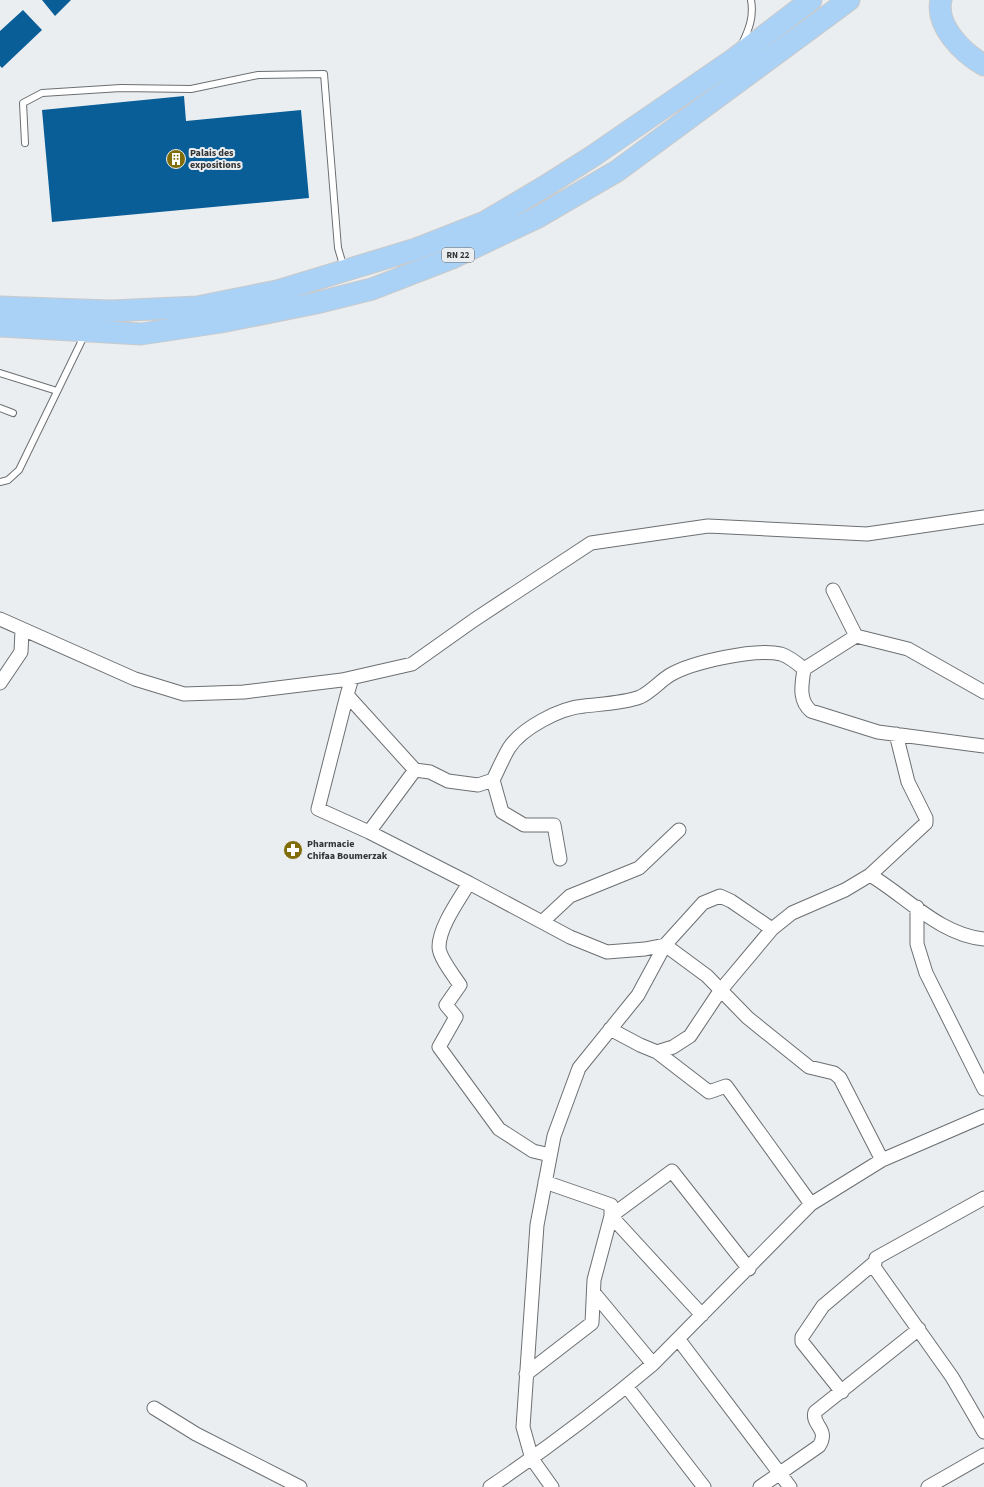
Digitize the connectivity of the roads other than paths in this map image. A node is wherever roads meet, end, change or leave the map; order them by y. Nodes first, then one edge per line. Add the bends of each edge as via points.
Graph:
1 (751, 0) edge
2 (811, 0) edge
3 (849, 0) edge
4 (941, 0) edge
5 (734, 59) junction
6 (984, 65) edge
7 (24, 143) dead end
8 (345, 271) junction
9 (0, 307) edge
10 (0, 326) edge
11 (86, 330) junction
12 (0, 374) edge
13 (57, 391) junction
14 (0, 408) edge
15 (13, 413) dead end
16 (0, 482) edge
17 (984, 516) edge
18 (833, 590) dead end
19 (0, 619) edge
20 (22, 630) junction
21 (856, 636) junction
22 (804, 669) junction
23 (352, 678) junction
24 (0, 683) edge
25 (984, 692) edge
26 (347, 695) junction
27 (896, 734) junction
28 (984, 746) edge
29 (415, 770) junction
30 (492, 780) junction
31 (679, 830) dead end
32 (369, 832) junction
33 (560, 859) dead end
34 (870, 875) junction
35 (469, 883) junction
36 (917, 907) junction
37 (542, 922) junction
38 (772, 929) junction
39 (984, 939) edge
40 (665, 945) junction
41 (720, 991) junction
42 (610, 1029) junction
43 (657, 1052) junction
44 (984, 1089) edge
45 (984, 1116) edge
46 (550, 1155) junction
47 (882, 1160) junction
48 (545, 1182) junction
49 (984, 1198) edge
50 (811, 1204) junction
51 (611, 1216) junction
52 (874, 1263) junction
53 (749, 1269) junction
54 (594, 1293) junction
55 (702, 1315) junction
56 (919, 1329) junction
57 (678, 1340) junction
58 (653, 1364) junction
59 (526, 1374) junction
60 (626, 1387) junction
61 (842, 1392) junction
62 (154, 1408) dead end
63 (984, 1432) edge
64 (984, 1455) edge
65 (532, 1459) junction
66 (780, 1473) junction
67 (300, 1487) edge
68 (490, 1487) edge
69 (552, 1487) edge
70 (704, 1487) edge
71 (760, 1487) edge
72 (790, 1487) edge
73 (928, 1487) edge

1 - 5 lane via 752,21
2 - 5 highway, RN 22
3 - 11 highway, RN 22 via 617,171 538,217 452,258 372,289 250,316 141,334
4 - 6 highway via 939,7 944,26 958,45
5 - 8 highway, RN 22 via 593,156 485,222 416,249
7 - 8 lane via 23,103 42,93 121,88 191,89 258,75 324,74 338,248
8 - 9 highway, RN 22 via 277,290 197,307 110,311
10 - 11 highway, RN 22
11 - 13 lane
12 - 13 lane
13 - 16 lane via 19,470 8,480
14 - 15 lane
17 - 23 street via 866,534 708,526 591,543 412,664
18 - 21 street
19 - 20 street
20 - 23 street via 135,679 184,694 244,692
20 - 24 street via 21,652
21 - 22 street
21 - 25 street via 908,649
22 - 27 street via 801,689 806,706 811,711 878,732
22 - 30 street via 780,654 742,654 699,663 670,675 640,697 557,712 532,726 510,746
23 - 26 street
26 - 29 street
26 - 32 street via 318,809
27 - 28 street
27 - 34 street via 908,782 926,818 926,823
29 - 30 street via 430,772 448,781 478,785
29 - 32 street
30 - 33 street via 502,812 524,825 554,825
31 - 37 street via 639,868 570,896
32 - 35 street
34 - 36 street
34 - 38 street via 845,890 792,914
35 - 37 street
35 - 46 street via 442,930 439,948 460,985 446,1005 456,1017 439,1047 499,1129 533,1151
36 - 39 street via 949,930
36 - 44 street via 917,944 926,973
37 - 40 street via 606,952
38 - 40 street via 720,896 703,903
38 - 41 street
40 - 41 street via 707,976
40 - 42 street via 638,995
41 - 43 street via 690,1036 673,1047
41 - 47 street via 748,1018 809,1067 834,1073 840,1078
42 - 43 street
42 - 46 street via 579,1068 554,1136
43 - 50 street via 709,1092 726,1086
45 - 47 street
46 - 48 street
47 - 50 street
48 - 51 street via 611,1205
48 - 59 street via 537,1225
49 - 52 street via 903,1241 876,1258
50 - 53 street
51 - 53 street via 672,1171
51 - 54 street via 594,1280
51 - 55 street
52 - 56 street via 874,1267
52 - 61 street via 823,1306 802,1337 802,1342
53 - 55 street
54 - 58 street
54 - 59 street via 592,1323
55 - 57 street
56 - 61 street
56 - 63 street via 952,1377
57 - 58 street
57 - 66 street
58 - 60 street
59 - 65 street via 523,1427
60 - 65 street
60 - 70 street
61 - 66 street via 814,1414 824,1434 819,1446
62 - 67 street via 196,1434
64 - 73 street
65 - 68 street
65 - 69 street
66 - 71 street
66 - 72 street

